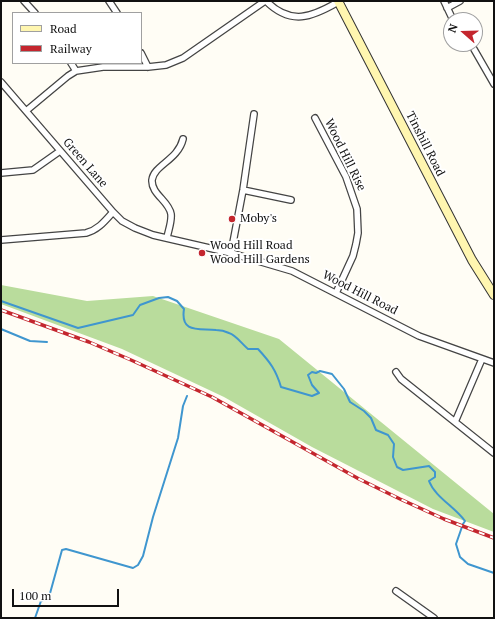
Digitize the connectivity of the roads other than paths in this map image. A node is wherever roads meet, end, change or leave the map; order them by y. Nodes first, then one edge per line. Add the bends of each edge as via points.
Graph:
1 (24, 1) edge
2 (110, 1) edge
3 (266, 1) edge
4 (338, 1) edge
5 (444, 1) edge
6 (460, 1) edge
7 (447, 8) junction
8 (34, 12) edge
9 (116, 12) edge
10 (449, 12) edge
11 (476, 52) edge
12 (142, 55) edge
13 (72, 64) edge
14 (148, 67) junction
15 (494, 67) edge
16 (76, 71) junction
17 (488, 71) junction
18 (1, 82) edge
19 (494, 84) edge
20 (26, 111) junction
21 (254, 114) dead end
22 (315, 118) dead end
23 (183, 140) dead end
24 (60, 151) junction
25 (1, 173) edge
26 (243, 190) junction
27 (291, 200) dead end
28 (113, 212) junction
29 (167, 238) junction
30 (1, 240) edge
31 (231, 253) junction
32 (336, 294) junction
33 (494, 295) edge
34 (482, 359) junction
35 (494, 363) edge
36 (396, 372) dead end
37 (455, 422) junction
38 (494, 453) edge
39 (396, 592) dead end
40 (434, 618) edge

1 - 8 street
2 - 9 street
3 - 4 street via 280,12 296,16 318,13
3 - 14 street via 183,58 166,65
4 - 33 street, Tinshill Road via 472,260
5 - 7 street
6 - 7 street
7 - 10 street
11 - 17 street
12 - 14 street
13 - 16 street
14 - 16 street via 103,67
15 - 17 street
16 - 20 street
17 - 19 street
18 - 20 street, Green Lane
20 - 24 street, Green Lane
21 - 26 street
22 - 32 street, Wood Hill Rise via 346,177 358,209 358,233 353,256
23 - 29 street via 178,152 155,172 153,177 154,189 170,209
24 - 25 street via 33,170
24 - 28 street, Green Lane
26 - 27 street
26 - 31 street
28 - 29 street, Green Lane via 135,228
28 - 30 street via 92,232
29 - 31 street, Wood Hill Road
31 - 32 street, Wood Hill Road via 283,267
32 - 34 street, Wood Hill Road via 419,336
34 - 35 street, Wood Hill Road
34 - 37 street
36 - 37 street via 401,380
37 - 38 street
39 - 40 street

